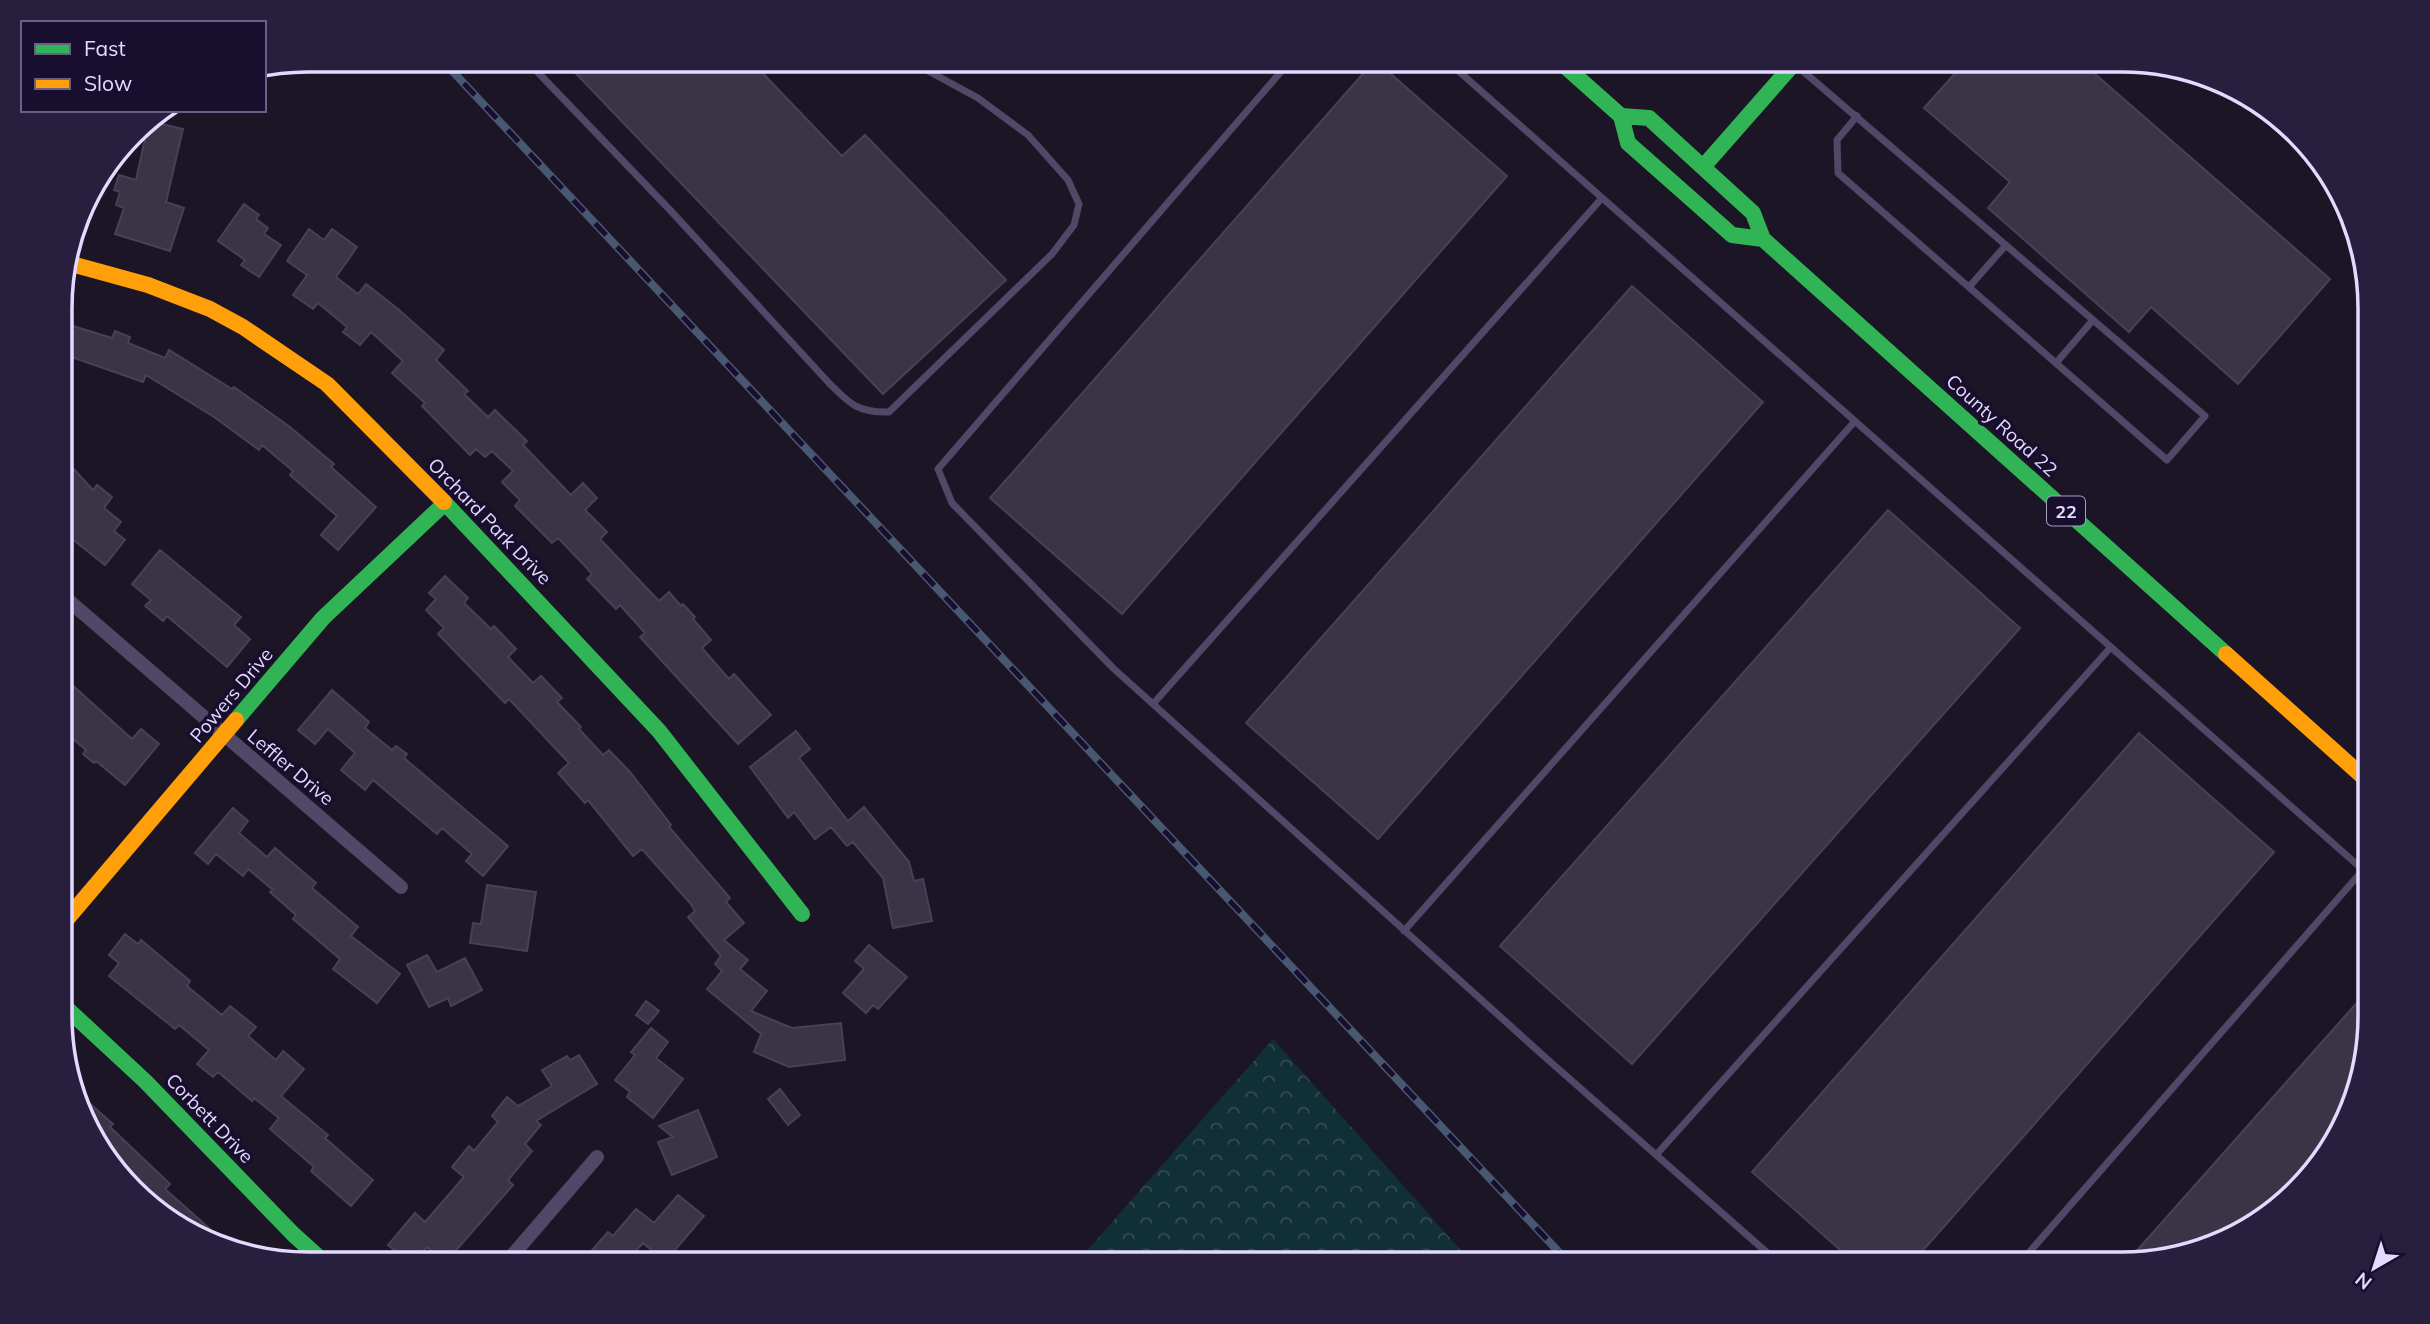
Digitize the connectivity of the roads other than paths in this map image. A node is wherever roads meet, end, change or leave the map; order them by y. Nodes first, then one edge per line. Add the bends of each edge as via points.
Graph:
1 (537, 72) edge
2 (930, 72) edge
3 (1281, 72) edge
4 (1460, 72) edge
5 (1572, 72) edge
6 (1785, 72) edge
7 (1807, 72) edge
8 (1621, 116) junction
9 (1857, 117) junction
10 (1703, 167) junction
11 (1602, 198) junction
12 (1763, 239) junction
13 (2006, 245) junction
14 (76, 265) edge
15 (1969, 287) junction
16 (2094, 320) junction
17 (2056, 363) junction
18 (1855, 421) junction
19 (444, 503) junction
20 (72, 603) edge
21 (2111, 647) junction
22 (1153, 704) junction
23 (225, 735) junction
24 (2358, 772) edge
25 (2358, 865) edge
26 (2358, 883) edge
27 (401, 887) dead end
28 (72, 913) edge
29 (802, 915) dead end
30 (1404, 931) junction
31 (72, 1013) edge
32 (1656, 1155) junction
33 (597, 1157) dead end
34 (312, 1252) edge
35 (515, 1252) edge
36 (1766, 1252) edge
37 (2030, 1252) edge

1 - 2 lane via 829,383 851,405 869,413 889,412 1052,254 1074,225 1079,204 1068,180 1028,135 978,98
3 - 22 lane via 938,468 952,503
4 - 11 lane
5 - 8 street
6 - 10 street
7 - 9 lane
8 - 10 street, County Road 22 / 22 via 1649,118
8 - 12 street via 1628,144 1732,235
9 - 13 lane
9 - 15 lane via 1837,140 1838,173
10 - 12 street, County Road 22 / 22 via 1753,213
11 - 18 lane
11 - 22 lane
12 - 24 street, County Road 22 / 22
13 - 15 lane
13 - 16 lane
14 - 19 street, Orchard Park Drive via 181,296 262,339 327,384
15 - 17 lane
16 - 17 lane
16 - 17 lane via 2205,416 2167,460
18 - 21 lane
18 - 30 lane
19 - 23 street, Powers Drive via 323,618
19 - 29 street, Orchard Park Drive via 659,731
20 - 23 street, Leffler Drive
21 - 25 lane
21 - 32 lane
22 - 30 lane
23 - 27 street, Leffler Drive
23 - 28 street, Powers Drive
26 - 37 lane
30 - 32 lane
31 - 34 street, Corbett Drive
32 - 36 lane
33 - 35 street

